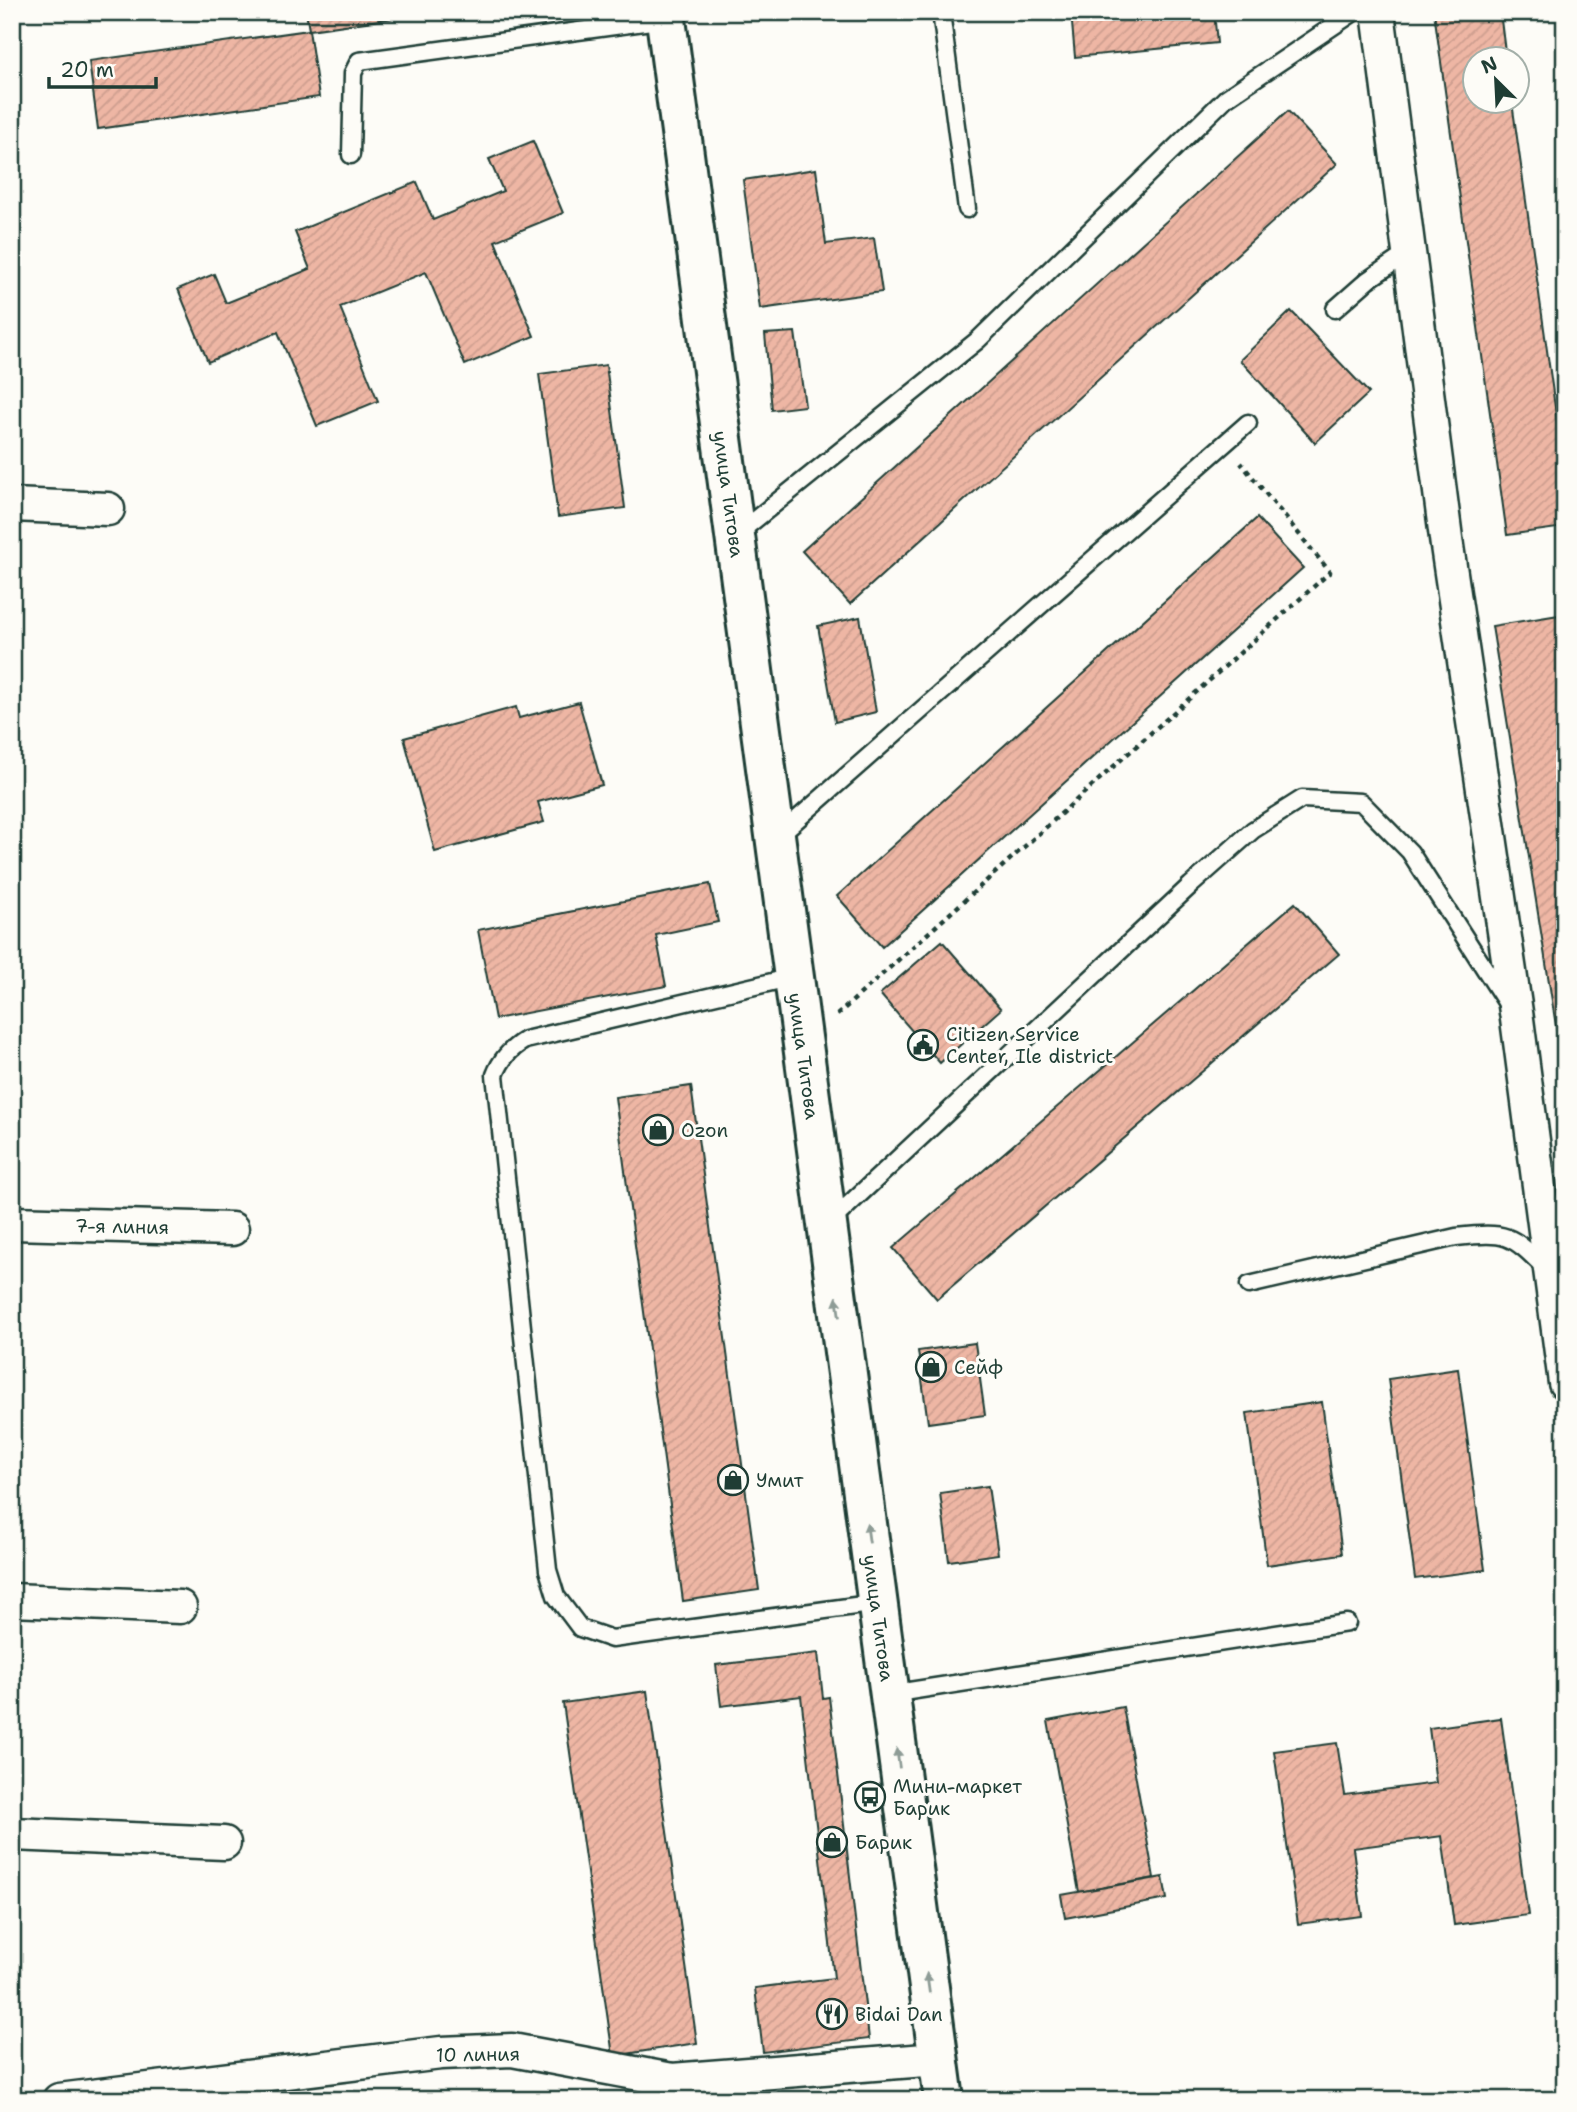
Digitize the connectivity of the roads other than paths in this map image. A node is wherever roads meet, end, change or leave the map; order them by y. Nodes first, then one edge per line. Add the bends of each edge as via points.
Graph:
1 (941, 12) edge
2 (1354, 12) edge
3 (1378, 12) edge
4 (666, 16) edge
5 (351, 155) dead end
6 (967, 209) dead end
7 (1409, 251) junction
8 (1335, 309) dead end
9 (1248, 423) dead end
10 (12, 505) edge
11 (108, 509) dead end
12 (734, 536) junction
13 (775, 839) junction
14 (793, 977) junction
15 (1517, 1019) junction
16 (12, 1223) edge
17 (827, 1224) junction
18 (232, 1229) dead end
19 (1558, 1275) edge
20 (1249, 1285) dead end
21 (1565, 1383) edge
22 (12, 1600) edge
23 (877, 1603) junction
24 (180, 1606) dead end
25 (1346, 1623) dead end
26 (890, 1694) junction
27 (12, 1834) edge
28 (224, 1843) dead end
29 (939, 2059) junction
30 (59, 2100) edge
31 (944, 2100) edge

1 - 6 lane
2 - 12 lane via 1226,98 978,340
3 - 7 street
4 - 5 lane via 359,61 353,73
4 - 12 street, улица Титова
7 - 8 lane
7 - 15 street
9 - 13 lane
10 - 11 street
12 - 13 street, улица Титова
13 - 14 street, улица Титова
14 - 17 street, улица Титова
14 - 23 lane via 525,1040 500,1060 495,1075 548,1570 555,1596 580,1628 612,1639
15 - 17 lane via 1410,852 1361,802 1302,799 1253,830 1212,866
15 - 19 street
16 - 18 street, 7-я линия
23 -> 17 street, улица Титова
19 - 20 lane via 1504,1234 1486,1234
19 - 21 street
22 - 24 street
23 - 26 street, улица Титова
25 - 26 lane
29 -> 26 street, улица Титова
27 - 28 street
29 - 30 street, 10 линия via 672,2080 512,2050 441,2053
29 - 31 street, улица Титова

